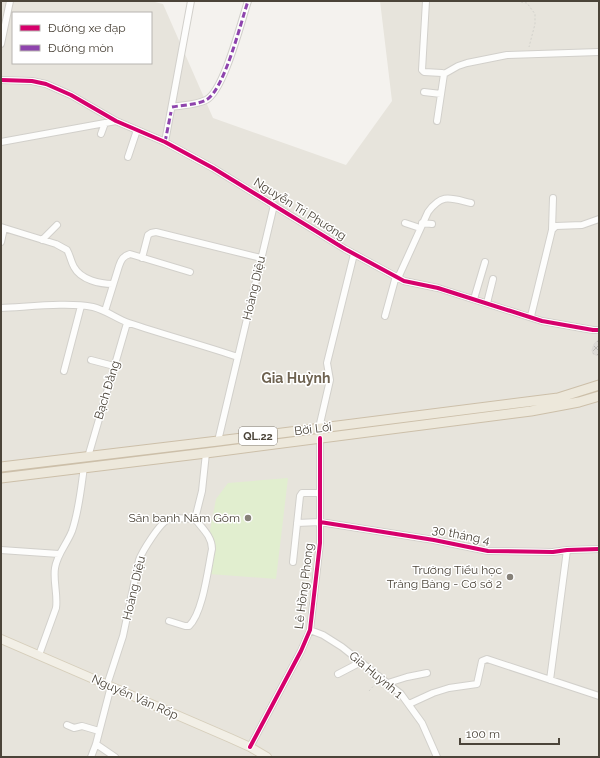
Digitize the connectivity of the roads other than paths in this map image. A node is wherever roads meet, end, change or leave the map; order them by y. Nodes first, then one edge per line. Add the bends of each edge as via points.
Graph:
1 (10, 1) edge
2 (191, 1) edge
3 (248, 1) edge
4 (426, 1) edge
5 (1, 44) edge
6 (599, 52) edge
7 (444, 74) junction
8 (1, 80) edge
9 (424, 92) dead end
10 (441, 94) junction
11 (172, 109) junction
12 (116, 121) junction
13 (437, 121) dead end
14 (105, 123) junction
15 (137, 130) junction
16 (102, 134) dead end
17 (1, 142) edge
18 (165, 142) junction
19 (128, 157) dead end
20 (552, 198) dead end
21 (471, 203) dead end
22 (274, 205) junction
23 (599, 220) edge
24 (405, 223) dead end
25 (432, 224) dead end
26 (56, 225) dead end
27 (421, 226) junction
28 (3, 227) edge
29 (552, 230) junction
30 (42, 240) junction
31 (1, 242) edge
32 (354, 254) junction
33 (142, 258) junction
34 (261, 258) junction
35 (485, 262) dead end
36 (190, 272) dead end
37 (397, 277) junction
38 (493, 279) dead end
39 (113, 284) junction
40 (474, 299) junction
41 (487, 303) junction
42 (81, 306) junction
43 (1, 308) edge
44 (105, 311) junction
45 (386, 316) dead end
46 (531, 316) junction
47 (127, 323) junction
48 (599, 330) edge
49 (238, 357) junction
50 (91, 360) dead end
51 (114, 366) junction
52 (64, 371) dead end
53 (599, 385) edge
54 (599, 396) edge
55 (320, 428) junction
56 (320, 438) junction
57 (218, 441) junction
58 (206, 453) junction
59 (88, 457) junction
60 (1, 467) edge
61 (84, 467) junction
62 (1, 478) edge
63 (320, 493) junction
64 (195, 519) junction
65 (320, 522) junction
66 (297, 523) junction
67 (599, 549) edge
68 (1, 550) edge
69 (567, 550) junction
70 (59, 554) junction
71 (293, 562) dead end
72 (169, 621) dead end
73 (310, 630) junction
74 (1, 639) edge
75 (38, 655) junction
76 (361, 662) junction
77 (427, 673) dead end
78 (338, 674) dead end
79 (550, 680) junction
80 (388, 683) junction
81 (109, 685) junction
82 (599, 696) edge
83 (409, 704) junction
84 (67, 725) dead end
85 (99, 730) junction
86 (96, 744) junction
87 (250, 747) junction
88 (91, 757) edge
89 (114, 757) edge
90 (267, 757) edge
91 (437, 757) edge

1 - 5 street
2 - 11 street
3 - 11 street via 218,88 205,100
4 - 7 street via 422,70
6 - 7 street via 507,55 467,63
7 - 10 street
8 - 12 street, Nguyễn Tri Phương via 32,80 46,84
9 - 10 street
10 - 13 street
11 - 18 street
12 - 14 street
12 - 15 street, Nguyễn Tri Phương
14 - 16 street
14 - 17 street
15 - 18 street, Nguyễn Tri Phương
15 - 19 street
18 - 22 street, Nguyễn Tri Phương
20 - 29 street
21 - 27 street via 449,198 439,200 428,212
22 - 32 street, Nguyễn Tri Phương
22 - 34 street, Hoàng Diệu
23 - 29 street via 582,226 556,226
24 - 27 street
25 - 27 street
26 - 30 street
27 - 37 street
28 - 30 street
28 - 31 street
29 - 46 street
30 - 39 street via 67,250 74,267 82,275 100,283
32 - 37 street, Nguyễn Tri Phương
32 - 55 street via 327,363 330,380
33 - 34 street via 151,232
33 - 36 street
33 - 39 street via 126,255 118,266
34 - 49 street, Hoàng Diệu
35 - 40 street
37 - 40 street, Nguyễn Tri Phương
37 - 45 street
38 - 41 street
39 - 44 street
40 - 41 street, Nguyễn Tri Phương
41 - 46 street, Nguyễn Tri Phương
42 - 43 street
42 - 44 street
42 - 52 street
44 - 47 street
46 - 48 street, Nguyễn Tri Phương
47 - 49 street
47 - 51 street, Bạch Đằng
49 - 57 street, Hoàng Diệu
50 - 51 street
51 - 59 street, Bạch Đằng
53 - 55 highway, Bời Lời / QL.22 via 558,398
54 - 56 highway, Bời Lời / QL.22 via 530,411
55 - 56 highway
55 - 57 highway, Bời Lời / QL.22
56 - 58 highway, Bời Lời / QL.22
56 - 63 street, Lê Hồng Phong
57 - 59 highway, Bời Lời / QL.22
58 - 61 highway, Bời Lời / QL.22
58 - 64 street via 202,491
59 - 60 highway, Bời Lời / QL.22
61 - 62 highway, Bời Lời / QL.22
61 - 70 street via 74,523
63 - 65 street, Lê Hồng Phong
63 - 66 street via 302,493
64 - 72 street via 212,544 201,602 190,626
64 - 81 street, Hoàng Diệu via 169,519 142,550
65 - 66 street, 30 tháng 4
65 - 69 street, 30 tháng 4 via 488,551
65 - 73 street, Lê Hồng Phong
66 - 71 street
67 - 69 street, 30 tháng 4
68 - 70 street
69 - 79 street
70 - 75 street via 54,580 56,608
73 - 76 street, Gia Huỳnh 1 via 342,646
73 - 87 street, Lê Hồng Phong via 298,658
74 - 75 main road, Nguyễn Văn Rốp
75 - 81 main road, Nguyễn Văn Rốp
76 - 78 street
76 - 80 street, Gia Huỳnh 1
77 - 80 street
79 - 82 street
79 - 83 street via 488,659 482,661 477,684 433,692
80 - 83 street, Gia Huỳnh 1
81 - 85 street, Hoàng Diệu
81 - 87 main road, Nguyễn Văn Rốp
83 - 91 street, Gia Huỳnh 1 via 422,723
84 - 85 street
85 - 86 street, Hoàng Diệu
86 - 88 street, Hoàng Diệu
86 - 89 street
87 - 90 main road, Nguyễn Văn Rốp

